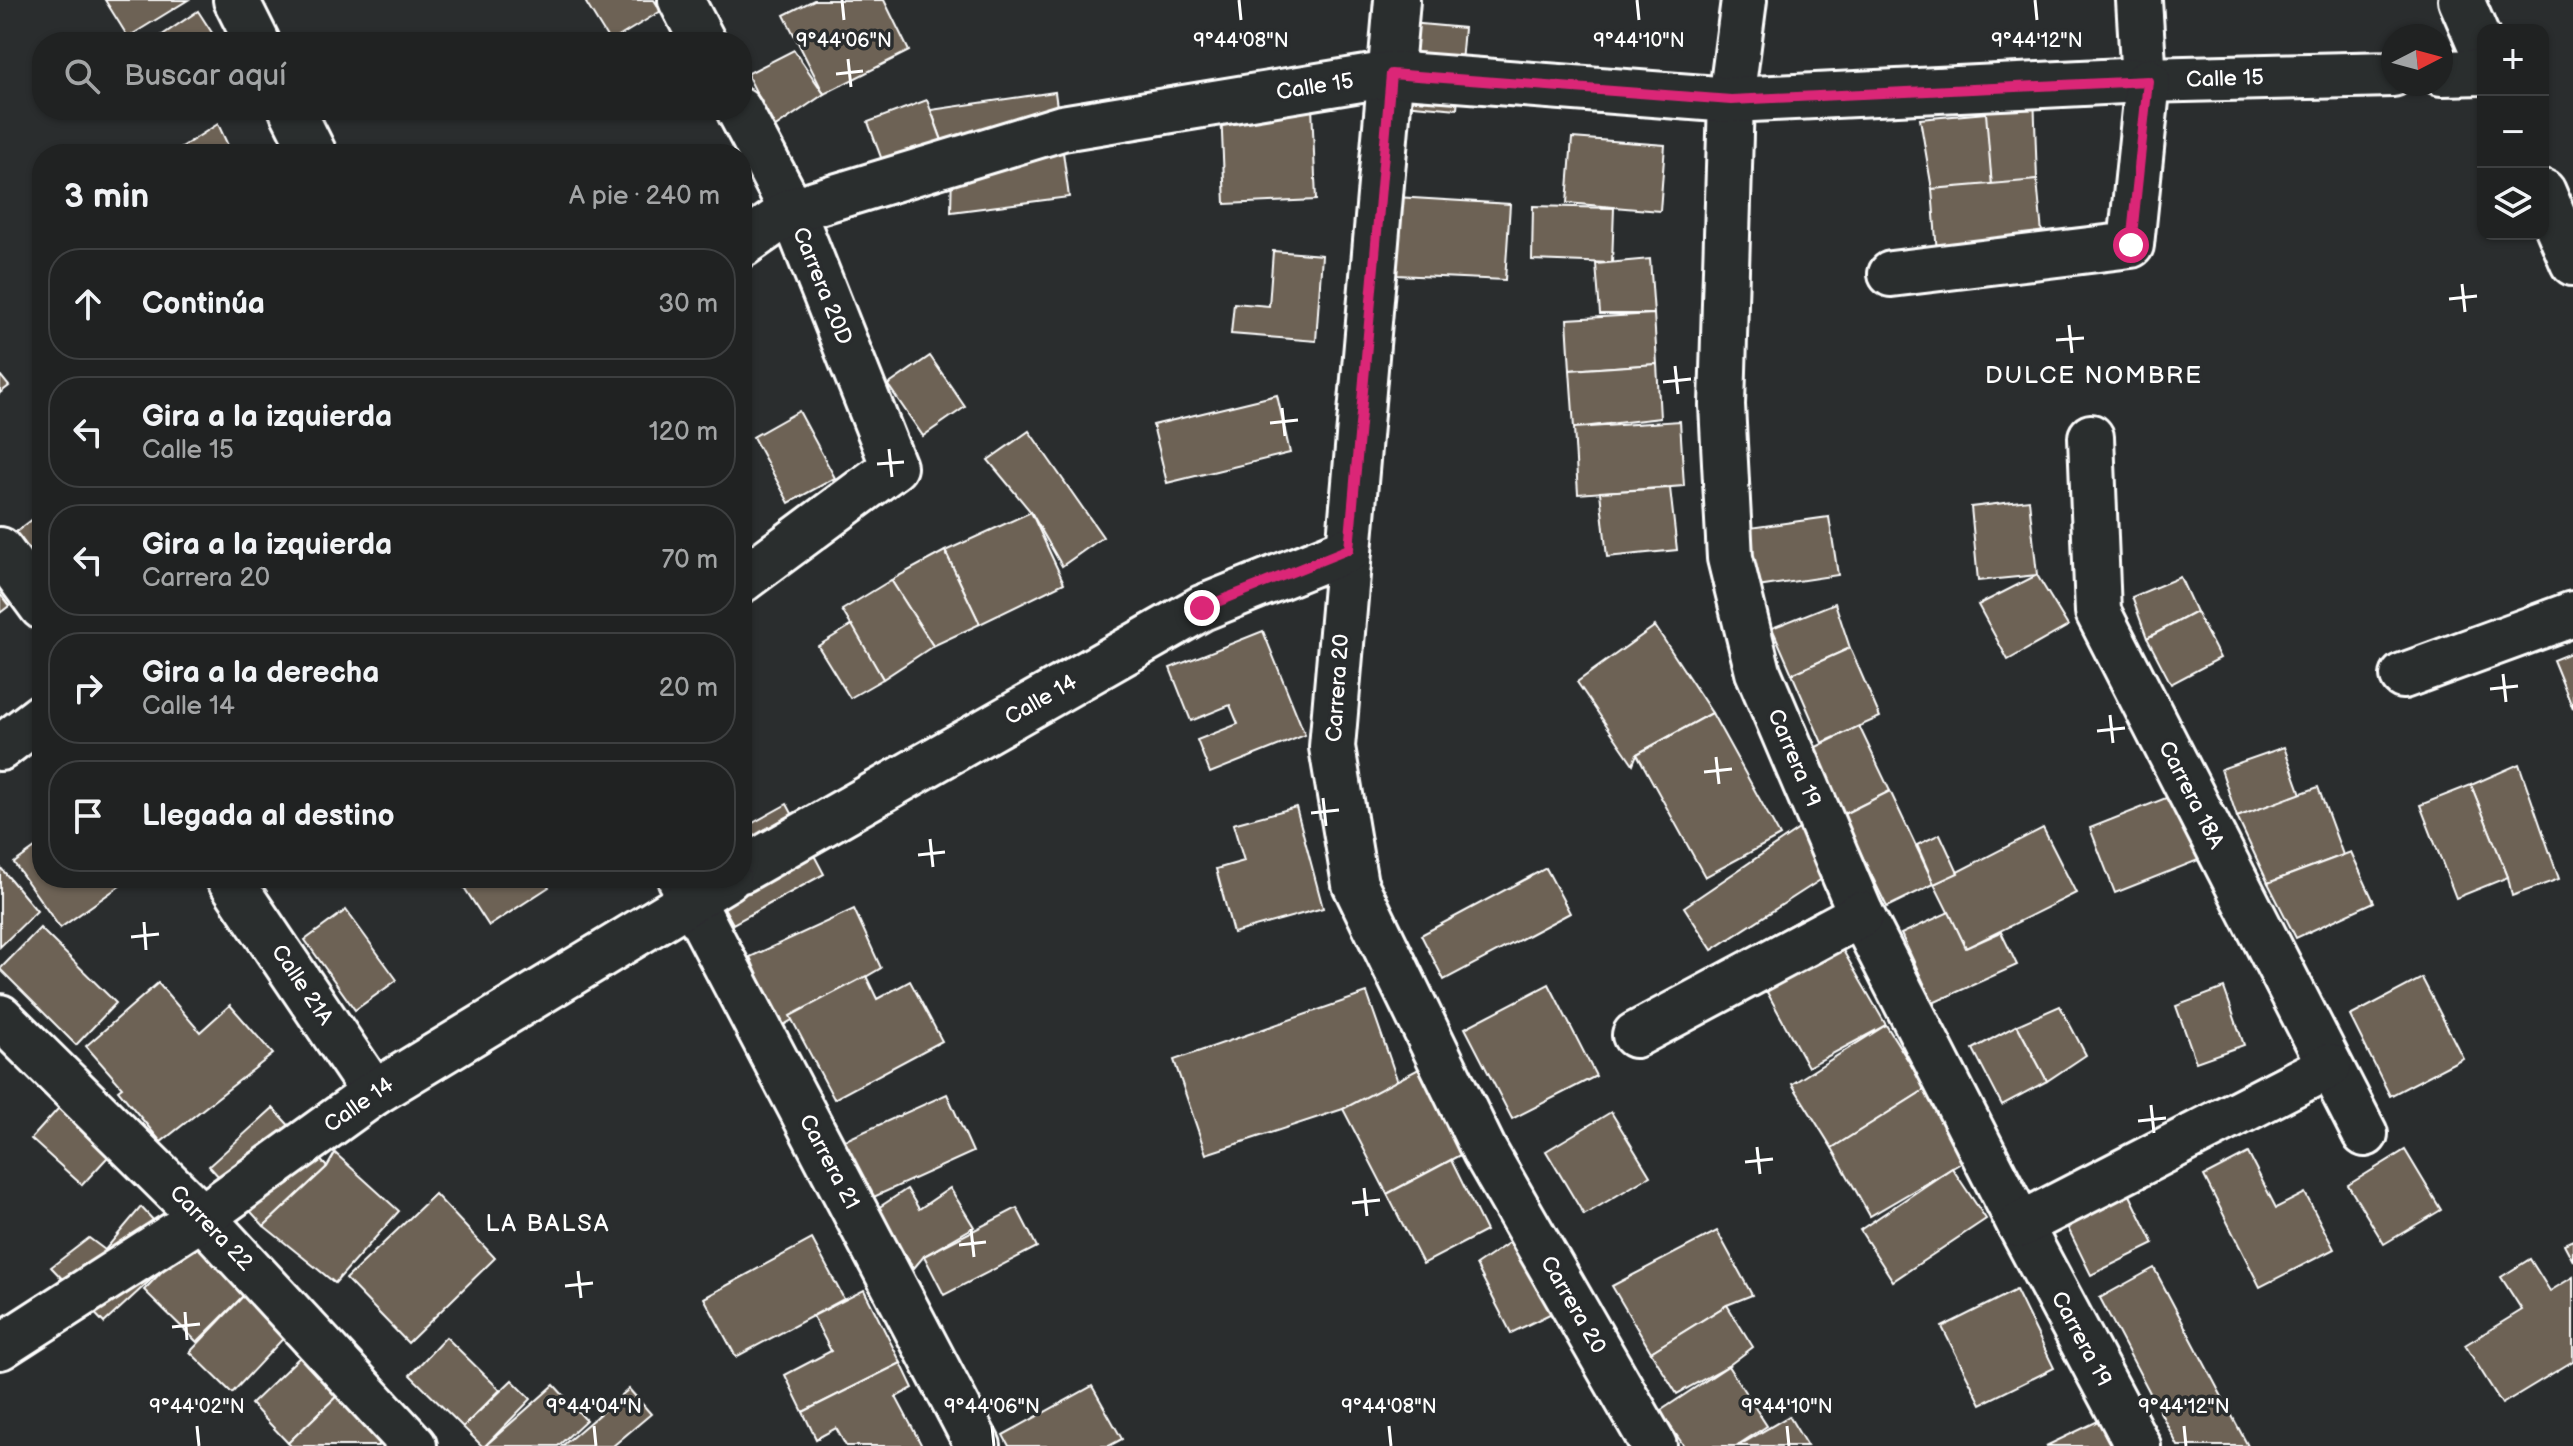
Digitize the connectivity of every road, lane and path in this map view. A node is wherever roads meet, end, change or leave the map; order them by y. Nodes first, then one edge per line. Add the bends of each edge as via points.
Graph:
1 (236, 0) edge
2 (681, 0) edge
3 (1397, 0) edge
4 (1744, 0) edge
5 (2139, 0) edge
6 (2461, 0) edge
7 (252, 32) edge
8 (698, 32) edge
9 (2477, 37) edge
10 (2477, 72) edge
11 (2453, 73) edge
12 (1391, 74) junction
13 (2381, 74) edge
14 (2146, 80) junction
15 (1731, 100) junction
16 (297, 120) edge
17 (744, 120) edge
18 (309, 144) edge
19 (2549, 206) edge
20 (792, 210) junction
21 (752, 238) edge
22 (2573, 263) edge
23 (1891, 274) dead end
24 (2091, 437) dead end
25 (1349, 549) junction
26 (0, 550) edge
27 (752, 573) edge
28 (32, 593) edge
29 (2573, 614) edge
30 (2403, 676) dead end
31 (32, 724) edge
32 (0, 748) edge
33 (752, 864) edge
34 (236, 888) edge
35 (695, 888) edge
36 (701, 888) edge
37 (1861, 914) junction
38 (0, 1017) edge
39 (1635, 1035) dead end
40 (2329, 1066) junction
41 (374, 1093) junction
42 (2365, 1134) dead end
43 (202, 1217) junction
44 (2020, 1225) junction
45 (0, 1347) edge
46 (414, 1446) edge
47 (978, 1446) edge
48 (1654, 1446) edge
49 (2138, 1446) edge

1 - 7 street
2 - 8 street
3 - 12 street, Carrera 20
4 - 15 street, Carrera 19
5 - 14 street
6 - 9 street
10 - 11 street
12 - 15 street, Calle 15
12 - 20 street, Calle 15 via 1062,128
12 - 25 street, Carrera 20
13 - 14 street, Calle 15
14 - 15 street, Calle 15
14 - 23 street via 2131,245
15 - 37 street, Carrera 19 via 1722,405 1730,558 1758,672
16 - 18 street
17 - 20 street, Carrera 20D
19 - 22 street
20 - 21 street, Calle 15
20 - 27 street, Carrera 20D via 894,467
24 - 40 street, Carrera 18A via 2098,612
25 - 33 street, Calle 14 via 1202,608
25 - 48 street, Carrera 20 via 1332,747 1355,884 1485,1152
26 - 28 street
29 - 30 street
31 - 32 street
34 - 41 street, Calle 21A
35 - 41 street, Calle 14
36 - 47 street, Carrera 21
37 - 39 street
37 - 44 street, Carrera 19
38 - 43 street, Carrera 22
40 - 42 street, Carrera 18A
40 - 44 street
41 - 43 street, Calle 14
43 - 45 street, Calle 14
43 - 46 street, Carrera 22
44 - 49 street, Carrera 19

